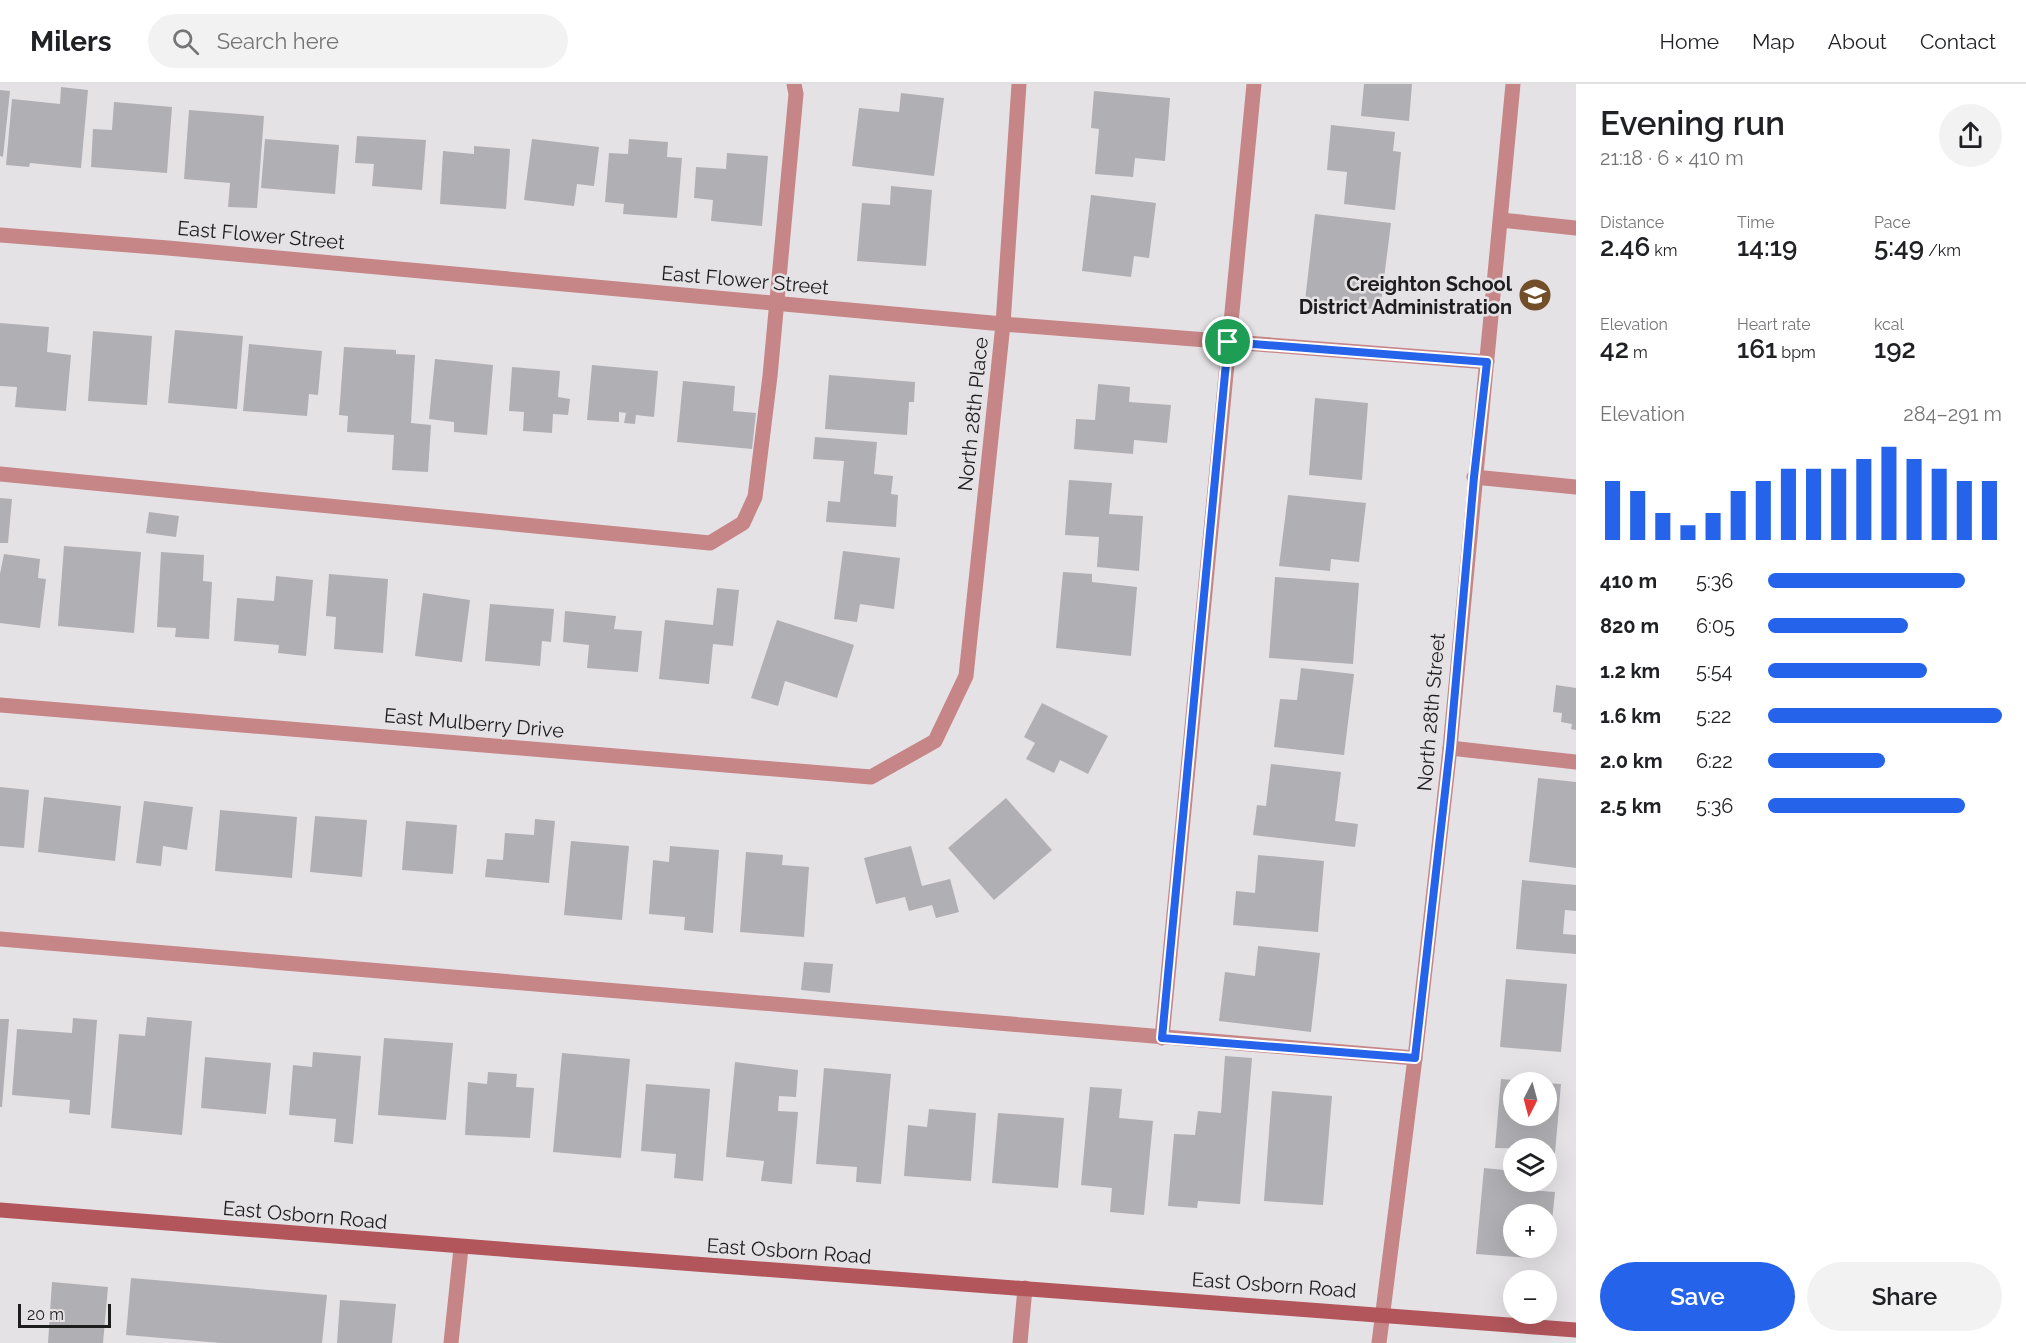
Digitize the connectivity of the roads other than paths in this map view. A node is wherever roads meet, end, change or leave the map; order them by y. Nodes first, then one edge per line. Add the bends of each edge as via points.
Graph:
1 (794, 84) edge
2 (1019, 84) edge
3 (1254, 84) edge
4 (1514, 84) edge
5 (1501, 220) junction
6 (1576, 228) edge
7 (0, 235) edge
8 (776, 304) junction
9 (1003, 324) junction
10 (1228, 342) junction
11 (1487, 362) junction
12 (0, 474) edge
13 (1474, 477) junction
14 (1576, 487) edge
15 (0, 705) edge
16 (935, 741) joint
17 (1450, 748) junction
18 (1576, 762) edge
19 (0, 939) edge
20 (1162, 1038) junction
21 (1415, 1058) junction
22 (0, 1210) edge
23 (461, 1248) junction
24 (1025, 1288) junction
25 (1382, 1314) junction
26 (1576, 1330) edge
27 (451, 1343) edge
28 (1020, 1343) edge
29 (1379, 1343) edge

1 - 8 street
2 - 9 street, North 28th Place
3 - 10 street
4 - 5 street, North 28th Street
5 - 6 street
5 - 11 street, North 28th Street
7 - 8 street, East Flower Street
8 - 9 street, East Flower Street
8 - 12 street via 755,497 743,523 710,543
9 - 10 street, East Flower Street
9 - 16 street, North 28th Place via 966,676
10 - 11 street, East Flower Street
10 - 20 street
11 - 13 street, North 28th Street
13 - 14 street
13 - 17 street, North 28th Street
15 - 16 street, East Mulberry Drive via 871,777
17 - 18 street
17 - 21 street, North 28th Street
19 - 20 street
20 - 21 street
21 - 25 street, North 28th Street
22 - 23 main road, East Osborn Road
23 - 24 main road, East Osborn Road
23 - 27 street
24 - 25 main road, East Osborn Road
24 - 28 street
25 - 26 main road, East Osborn Road
25 - 29 street, North 28th Street

